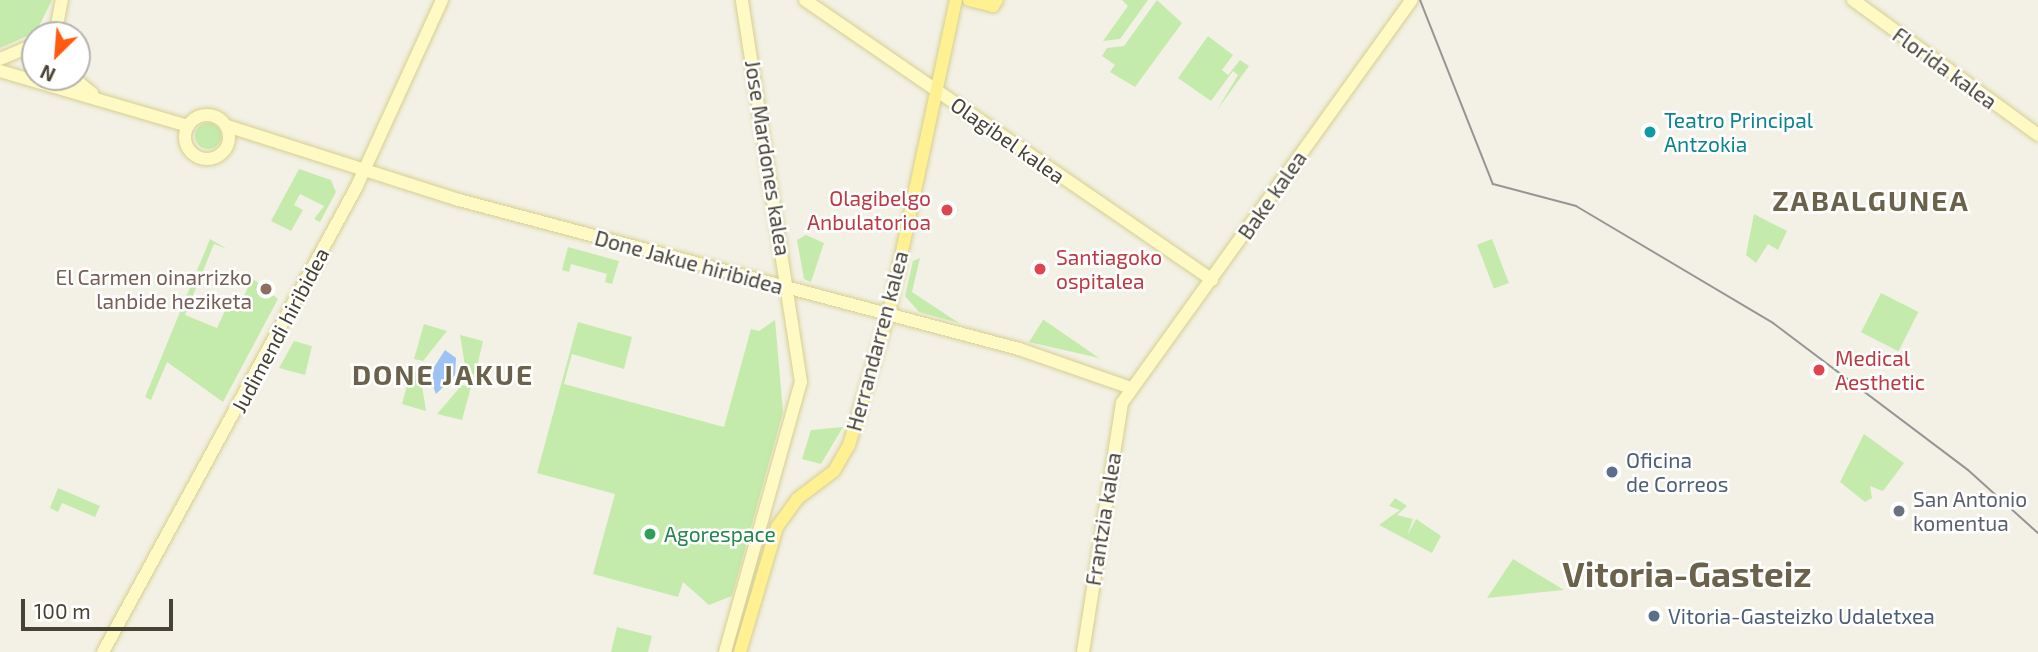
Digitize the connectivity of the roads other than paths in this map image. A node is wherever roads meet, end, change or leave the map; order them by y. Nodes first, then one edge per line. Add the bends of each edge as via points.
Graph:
1 (62, 0) edge
2 (442, 0) edge
3 (743, 0) edge
4 (805, 0) edge
5 (956, 0) edge
6 (969, 0) edge
7 (997, 0) edge
8 (1412, 0) edge
9 (1853, 0) edge
10 (56, 21) edge
11 (21, 50) edge
12 (0, 59) edge
13 (0, 71) edge
14 (934, 89) junction
15 (90, 91) edge
16 (98, 97) junction
17 (188, 126) junction
18 (227, 126) junction
19 (2038, 135) edge
20 (246, 136) junction
21 (229, 143) junction
22 (362, 172) junction
23 (1212, 280) junction
24 (788, 288) junction
25 (889, 312) junction
26 (1131, 388) junction
27 (103, 652) edge
28 (725, 652) edge
29 (740, 652) edge
30 (1083, 652) edge

1 - 10 main road
2 - 22 main road, Judimendi hiribidea
3 - 24 main road, Jose Mardones kalea
4 - 14 main road, Olagibel kalea
5 - 14 main road, Herrandarren kalea
6 - 7 main road via 993,6
8 - 23 main road, Bake kalea
9 - 19 main road, Florida kalea
11 - 12 main road
13 - 16 main road
14 - 23 main road, Olagibel kalea
14 - 25 main road, Herrandarren kalea
15 - 16 main road
16 - 17 main road
17 - 18 main road via 210,115
17 - 21 main road via 188,147 202,158 220,155
18 - 20 main road, Done Jakue hiribidea
18 - 21 main road
20 - 21 main road
20 - 22 main road, Done Jakue hiribidea
22 - 24 main road, Done Jakue hiribidea
22 - 27 main road, Judimendi hiribidea via 200,480
23 - 26 main road, Bake kalea
24 - 25 main road, Done Jakue hiribidea
24 - 28 main road, Jose Mardones kalea via 802,382
25 - 26 main road, Done Jakue hiribidea via 1098,372
25 - 29 main road, Herrandarren kalea via 845,454 777,527
26 - 30 main road, Frantzia kalea via 1120,409

